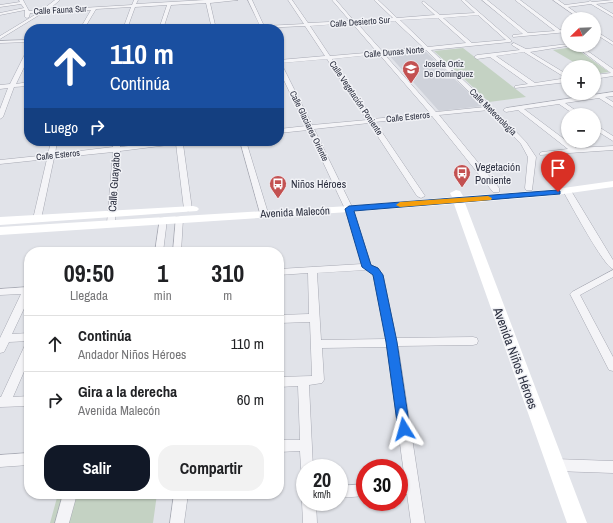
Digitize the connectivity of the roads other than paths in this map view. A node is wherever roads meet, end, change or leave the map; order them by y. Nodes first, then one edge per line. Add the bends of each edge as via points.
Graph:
1 (58, 0) edge
2 (136, 0) edge
3 (236, 0) edge
4 (250, 0) edge
5 (290, 0) edge
6 (334, 0) edge
7 (376, 0) edge
8 (463, 0) edge
9 (484, 0) edge
10 (517, 0) edge
11 (582, 0) edge
12 (587, 0) edge
13 (22, 1) edge
14 (207, 1) edge
15 (553, 1) edge
16 (613, 1) edge
17 (423, 2) dead end
18 (592, 3) junction
19 (169, 4) junction
20 (0, 6) edge
21 (564, 6) junction
22 (134, 7) junction
23 (94, 9) junction
24 (28, 12) junction
25 (42, 12) junction
26 (567, 12) edge
27 (573, 12) edge
28 (0, 14) edge
29 (479, 14) junction
30 (612, 15) edge
31 (440, 17) junction
32 (396, 19) junction
33 (354, 22) junction
34 (85, 24) edge
35 (127, 24) edge
36 (163, 24) edge
37 (213, 24) edge
38 (261, 24) edge
39 (307, 25) junction
40 (284, 27) edge
41 (601, 30) edge
42 (559, 32) joint
43 (604, 32) joint
44 (0, 34) edge
45 (527, 35) junction
46 (515, 36) dead end
47 (601, 36) edge
48 (0, 38) edge
49 (613, 38) edge
50 (24, 41) edge
51 (0, 42) edge
52 (512, 43) junction
53 (613, 44) edge
54 (471, 45) junction
55 (561, 46) edge
56 (428, 49) junction
57 (525, 51) junction
58 (585, 52) edge
59 (381, 53) junction
60 (491, 55) junction
61 (477, 57) dead end
62 (329, 58) junction
63 (24, 62) edge
64 (284, 62) edge
65 (613, 65) edge
66 (604, 66) junction
67 (284, 73) edge
68 (561, 73) edge
69 (613, 73) edge
70 (601, 76) edge
71 (561, 81) edge
72 (24, 85) edge
73 (534, 85) junction
74 (12, 86) junction
75 (0, 87) edge
76 (517, 87) dead end
77 (613, 94) edge
78 (601, 96) edge
79 (601, 97) edge
80 (573, 100) edge
81 (560, 102) junction
82 (613, 105) edge
83 (490, 108) junction
84 (519, 108) junction
85 (569, 108) edge
86 (506, 110) dead end
87 (434, 114) junction
88 (0, 117) edge
89 (371, 121) junction
90 (310, 128) junction
91 (284, 131) edge
92 (601, 131) edge
93 (613, 139) edge
94 (53, 146) edge
95 (111, 146) edge
96 (117, 146) edge
97 (180, 146) edge
98 (244, 146) edge
99 (613, 148) edge
100 (574, 150) junction
101 (542, 154) dead end
102 (50, 156) junction
103 (0, 162) edge
104 (613, 178) edge
105 (613, 184) edge
106 (529, 188) junction
107 (496, 190) junction
108 (567, 191) junction
109 (421, 196) junction
110 (457, 197) junction
111 (347, 205) junction
112 (188, 209) junction
113 (263, 209) junction
114 (37, 219) junction
115 (111, 219) junction
116 (179, 219) junction
117 (163, 220) junction
118 (0, 221) edge
119 (0, 231) edge
120 (160, 247) edge
121 (177, 247) edge
122 (613, 266) edge
123 (367, 267) junction
124 (312, 270) junction
125 (284, 272) edge
126 (613, 273) edge
127 (24, 290) edge
128 (0, 292) edge
129 (24, 300) edge
130 (315, 318) junction
131 (284, 319) edge
132 (24, 337) edge
133 (5, 338) junction
134 (473, 341) dead end
135 (392, 342) junction
136 (316, 344) junction
137 (0, 349) edge
138 (24, 358) edge
139 (612, 361) edge
140 (303, 381) junction
141 (284, 382) edge
142 (24, 401) edge
143 (3, 402) edge
144 (306, 445) junction
145 (284, 446) edge
146 (24, 459) edge
147 (307, 459) edge
148 (0, 461) edge
149 (555, 465) junction
150 (613, 467) edge
151 (408, 487) edge
152 (413, 487) junction
153 (69, 499) edge
154 (180, 499) edge
155 (309, 511) edge
156 (62, 523) edge
157 (177, 523) edge
158 (310, 523) edge
159 (418, 523) edge
160 (577, 523) edge

1 - 25 street
2 - 22 street
3 - 14 street, Calle Fauna Sur
4 - 38 street
5 - 39 street, Calle Vegetación Poniente
6 - 33 street
7 - 32 street, Calle Meteorología
8 - 29 street
9 - 45 street
10 - 42 street
11 - 15 street
12 - 18 street
13 - 20 street
13 - 24 street
14 - 19 street, Calle Fauna Sur
14 - 37 street
15 - 21 street
15 - 26 street
16 - 18 street
17 - 31 street
18 - 21 street
18 - 30 street
19 - 22 street, Calle Fauna Sur
19 - 36 street
21 - 27 street
22 - 23 street, Calle Fauna Sur
22 - 35 street
23 - 25 street, Calle Fauna Sur
23 - 34 street
24 - 25 street, Calle Fauna Sur
24 - 28 street, Calle Fauna Sur
24 - 44 street via 24,19
25 - 48 street
29 - 31 street, Calle Desierto Sur
29 - 52 street
31 - 32 street, Calle Desierto Sur
31 - 54 street
32 - 33 street, Calle Desierto Sur
32 - 56 street, Calle Meteorología
33 - 39 street, Calle Desierto Sur
33 - 59 street
39 - 40 street, Calle Desierto Sur
39 - 62 street, Calle Vegetación Poniente
41 - 43 street
42 - 45 street
43 - 49 street
45 - 46 street
47 - 53 street
50 - 51 street
52 - 54 street, Calle Dunas Norte
52 - 57 street
54 - 56 street, Calle Dunas Norte
55 - 57 street
56 - 59 street, Calle Dunas Norte
56 - 83 street, Calle Meteorología
57 - 60 street
57 - 68 street
58 - 66 street
59 - 62 street, Calle Dunas Norte
59 - 87 street
60 - 61 street
60 - 73 street
62 - 64 street, Calle Dunas Norte
62 - 89 street, Calle Vegetación Poniente
63 - 74 street
65 - 66 street
66 - 69 street
67 - 90 street, Calle Glaciares Oriente
69 - 70 street
71 - 73 street
72 - 74 street
73 - 76 street
74 - 75 street
74 - 88 street
77 - 78 street
79 - 82 street
80 - 81 street
81 - 84 street
81 - 85 street
83 - 87 street, Calle Esteros
83 - 106 street, Calle Meteorología via 529,150 532,157
84 - 86 street
84 - 100 street
87 - 89 street, Calle Esteros
87 - 107 street
89 - 90 street, Calle Esteros
89 - 109 street, Calle Vegetación Poniente
90 - 91 street, Calle Esteros
90 - 111 street, Calle Glaciares Oriente
92 - 93 street
94 - 102 street
95 - 102 street, Calle Esteros
96 - 115 street, Calle Guayabo
97 - 112 street
98 - 113 street
99 - 100 street
100 - 101 street
102 - 103 street, Calle Esteros
102 - 114 street
104 - 106 street, Avenida Malecón
105 - 108 street, Avenida Malecón
106 - 107 street, Avenida Malecón
107 - 110 street, Avenida Malecón
108 - 110 street, Avenida Malecón
108 - 122 street
109 - 110 street, Avenida Malecón
109 - 111 street, Avenida Malecón
110 - 111 street, Avenida Malecón
110 - 149 street, Avenida Niños Héroes
111 - 113 street, Avenida Malecón
111 - 123 street, Calle Glaciares Oriente
112 - 113 street, Avenida Malecón
112 - 115 street, Avenida Malecón
113 - 116 street, Avenida Malecón
114 - 115 street, Avenida Malecón
114 - 118 street, Avenida Malecón
115 - 117 street, Avenida Malecón
115 - 119 street, Avenida Malecón
116 - 117 street, Avenida Malecón
116 - 121 street
117 - 120 street
123 - 124 street
123 - 135 street via 375,270 378,275
124 - 125 street
124 - 130 street
126 - 139 street via 578,292
127 - 128 street
129 - 133 street
130 - 131 street
130 - 136 street
132 - 133 street
133 - 137 street
134 - 135 street
135 - 136 street
135 - 152 street
136 - 140 street via 318,380
138 - 143 street
140 - 141 street
140 - 144 street
142 - 143 street
144 - 145 street
144 - 147 street
146 - 148 street
149 - 150 street
149 - 160 street, Avenida Niños Héroes
151 - 152 street
152 - 159 street
153 - 156 street
154 - 157 street
155 - 158 street

